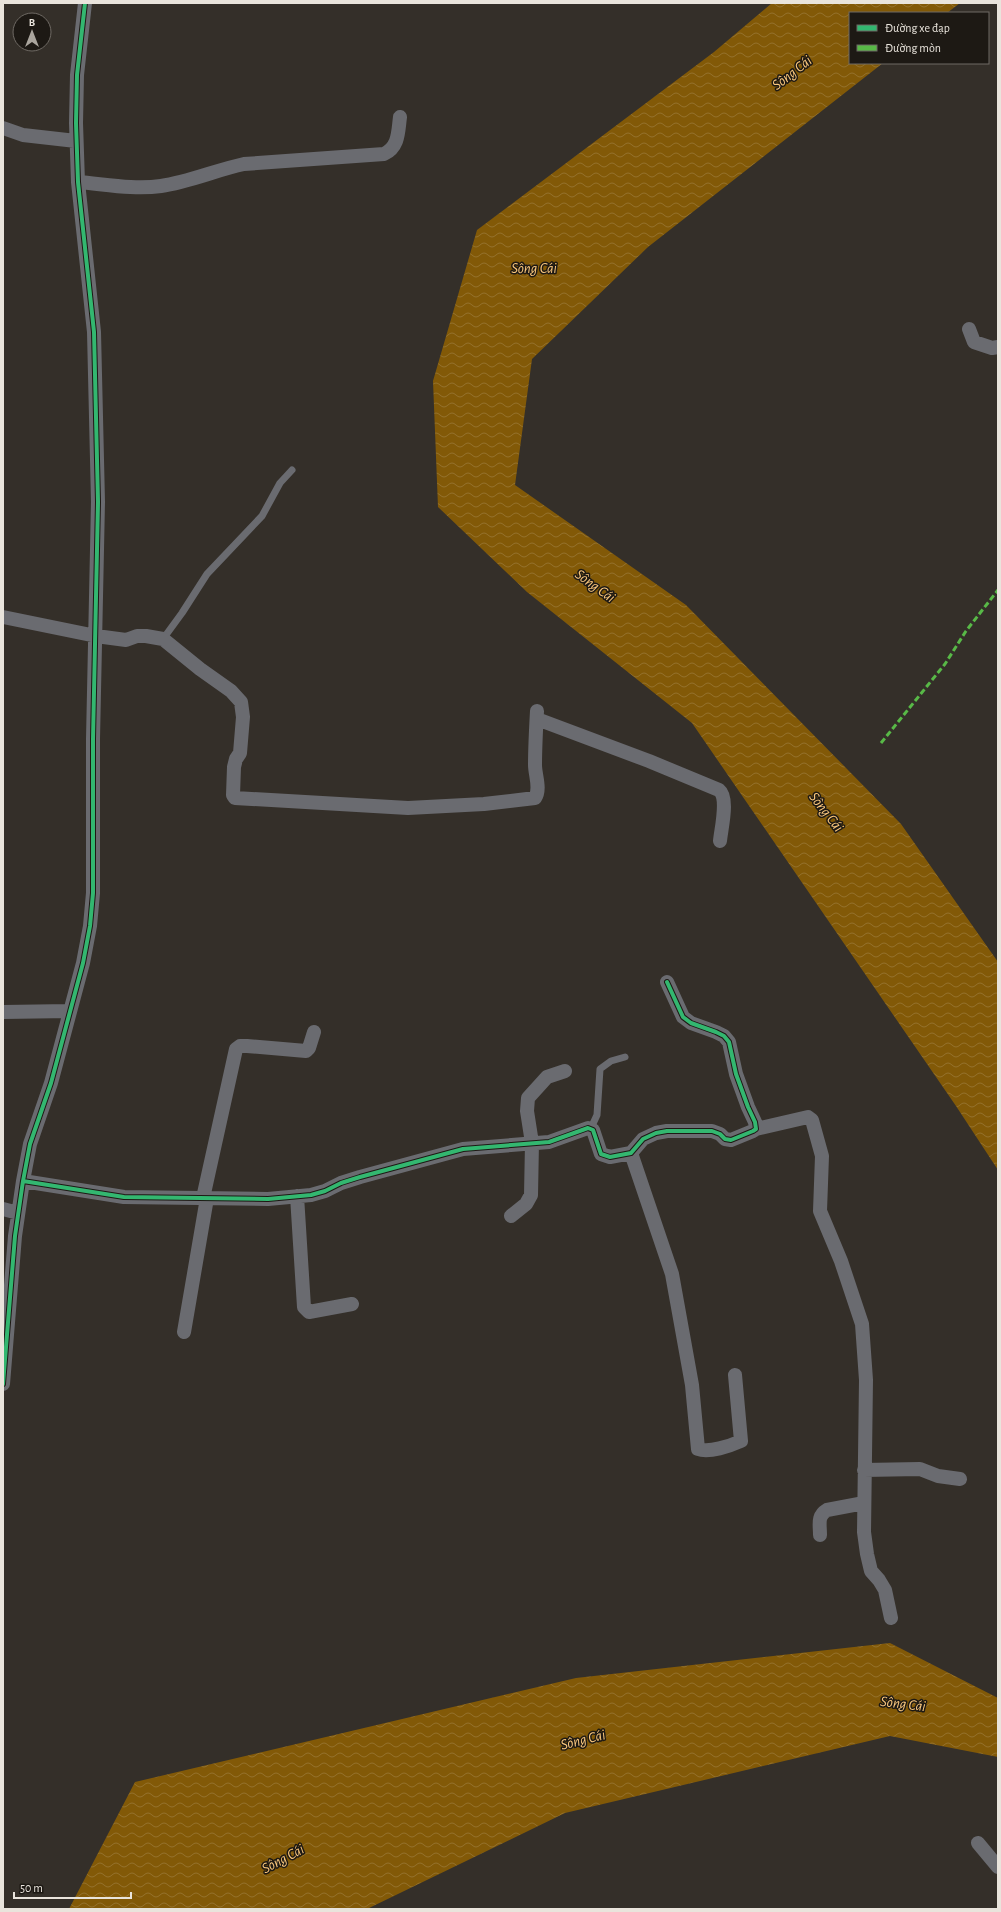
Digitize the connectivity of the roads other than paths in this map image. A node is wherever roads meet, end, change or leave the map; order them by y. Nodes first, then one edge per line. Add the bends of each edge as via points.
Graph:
1 (84, 3) edge
2 (400, 117) dead end
3 (3, 128) edge
4 (76, 141) junction
5 (78, 182) junction
6 (969, 329) dead end
7 (998, 347) edge
8 (292, 470) dead end
9 (3, 617) edge
10 (96, 636) junction
11 (163, 639) junction
12 (720, 841) dead end
13 (667, 982) dead end
14 (70, 1010) junction
15 (3, 1012) edge
16 (314, 1032) dead end
17 (625, 1057) dead end
18 (565, 1071) dead end
19 (591, 1128) junction
20 (756, 1128) junction
21 (532, 1143) junction
22 (631, 1153) junction
23 (23, 1180) junction
24 (297, 1196) junction
25 (205, 1198) junction
26 (3, 1209) edge
27 (18, 1213) junction
28 (511, 1216) dead end
29 (352, 1304) dead end
30 (184, 1332) dead end
31 (735, 1375) dead end
32 (3, 1384) edge
33 (864, 1470) junction
34 (960, 1479) dead end
35 (864, 1502) junction
36 (820, 1534) dead end
37 (891, 1618) dead end
38 (978, 1843) dead end
39 (998, 1867) edge

1 - 4 street via 77,75
2 - 5 street via 395,146 384,154 244,164 160,186
3 - 4 street via 24,135
4 - 5 street
5 - 10 street via 95,350 98,502
6 - 7 street via 974,342 992,348
8 - 11 lane via 280,483 262,516 207,574
9 - 10 street
10 - 11 street via 126,640 137,636
10 - 14 street via 92,908 82,964
11 - 12 street via 232,691 241,702 242,746 236,759 233,778 235,798 408,808 484,804 534,798 537,795 537,715 719,790 722,793 724,807
13 - 20 street via 683,1017 691,1023 724,1036 729,1042 736,1074
14 - 15 street
14 - 23 street via 51,1083 30,1144
16 - 25 street via 306,1051 247,1046 236,1049
17 - 19 lane via 611,1061 600,1069 597,1115
18 - 21 street via 547,1077 528,1098 527,1111
19 - 21 street via 549,1142
19 - 22 street via 604,1156
20 - 22 street via 731,1140 725,1140 720,1134 712,1131 661,1132 643,1139
20 - 33 street via 804,1116 812,1120 816,1132 822,1156 820,1211 841,1261 862,1324 866,1380
21 - 24 street via 463,1149 360,1177 326,1191
21 - 28 street via 531,1195 526,1204
22 - 31 street via 672,1274 692,1385 698,1449 703,1451 741,1441
23 - 25 street via 124,1197
23 - 27 street
24 - 25 street via 268,1199
24 - 29 street via 304,1307 309,1312
25 - 30 street
26 - 27 street
27 - 32 street
33 - 34 street via 920,1469 938,1476
33 - 35 street
35 - 36 street via 822,1513 819,1517
35 - 37 street via 867,1554 871,1571 885,1590
38 - 39 street

